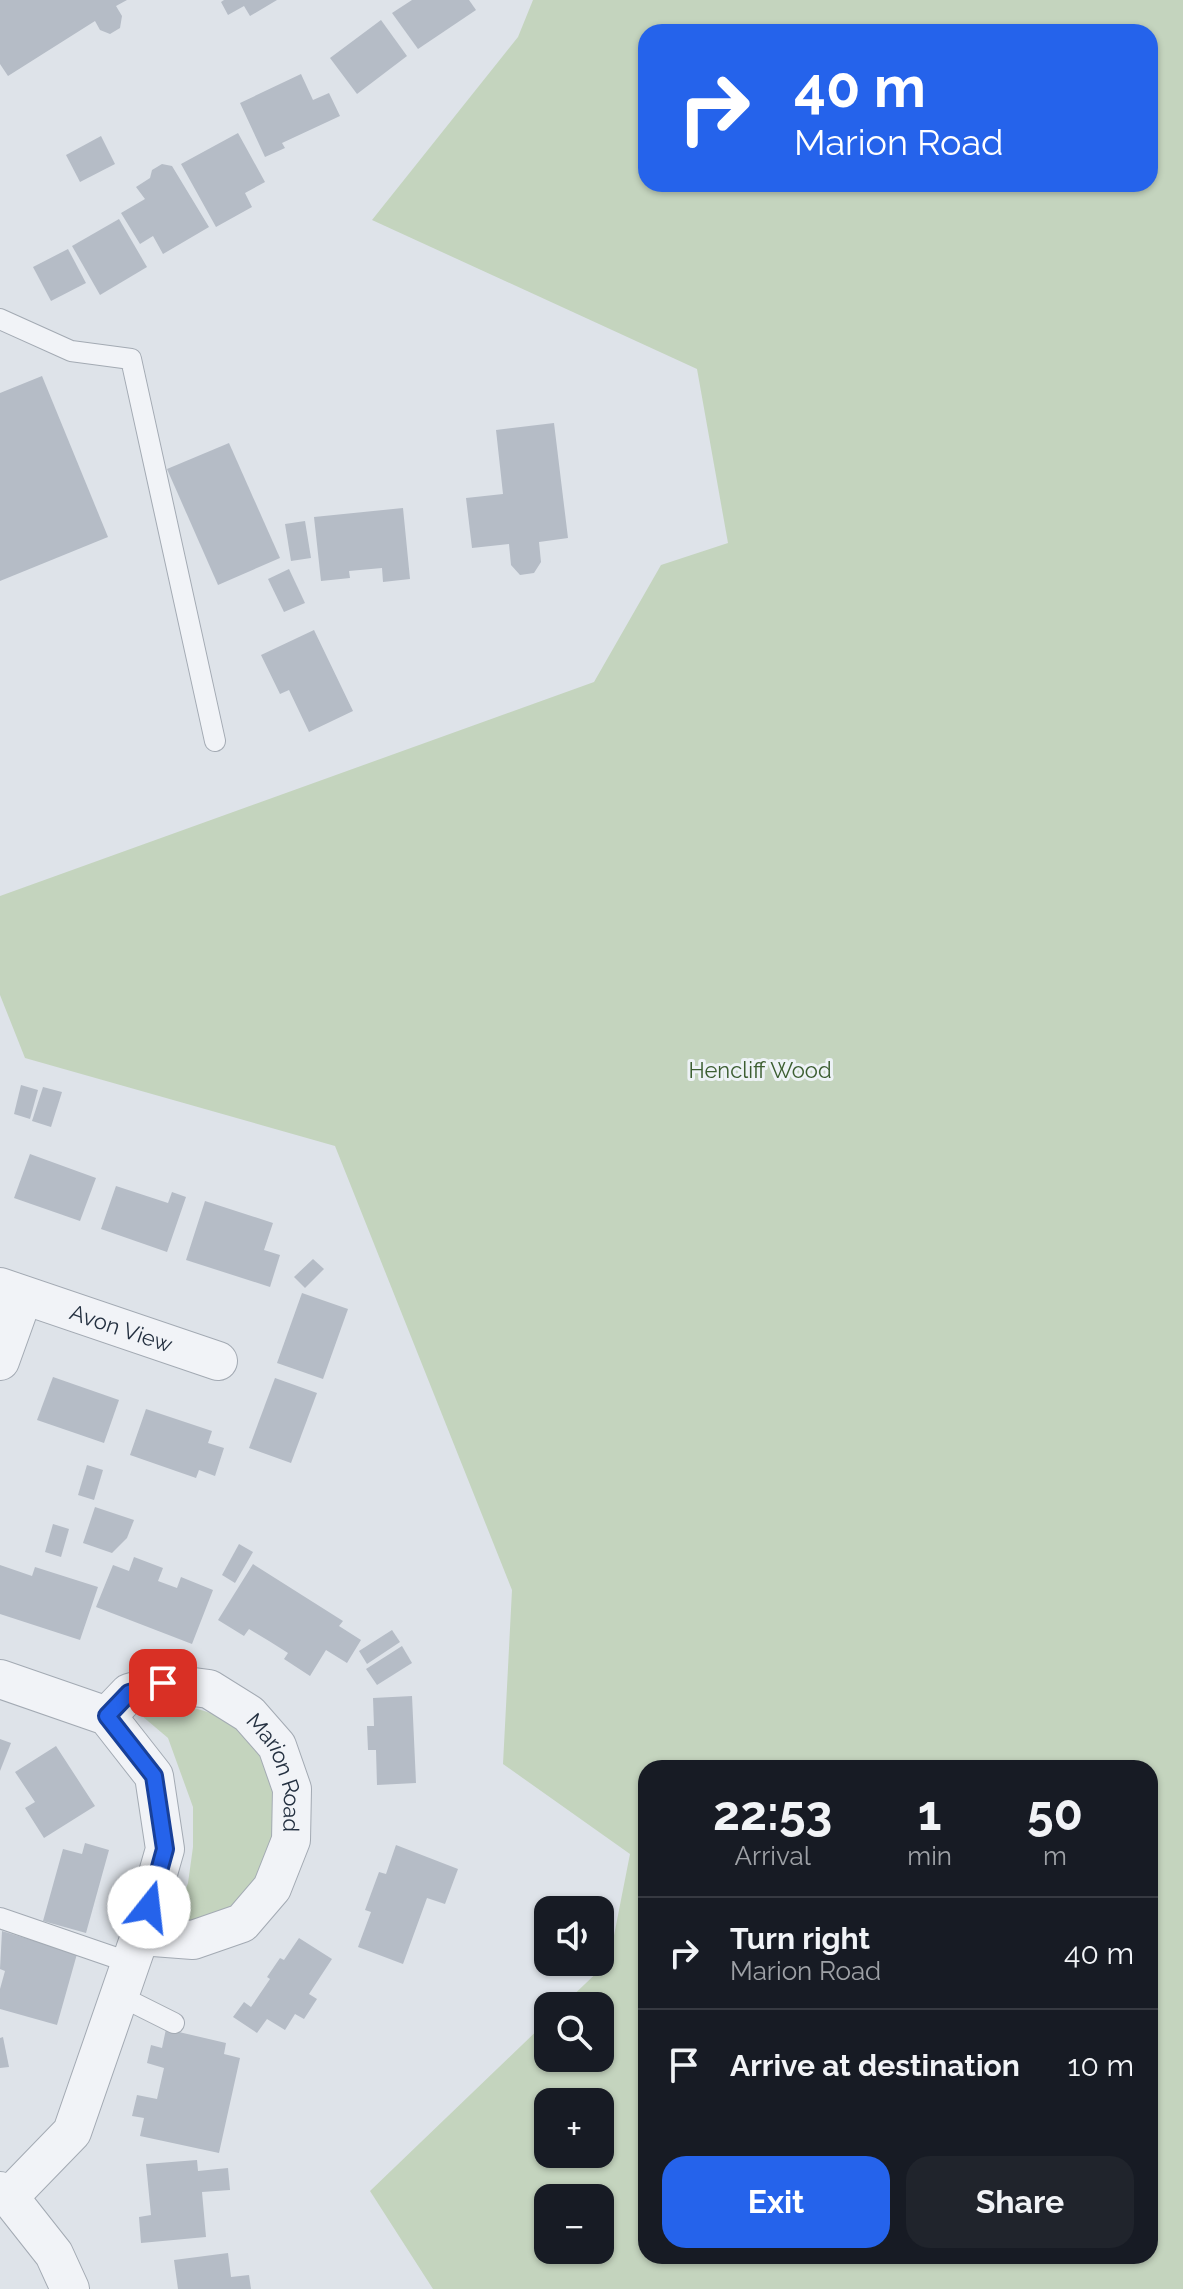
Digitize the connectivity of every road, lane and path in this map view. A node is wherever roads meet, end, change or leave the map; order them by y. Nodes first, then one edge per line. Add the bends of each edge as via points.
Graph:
1 (0, 319) edge
2 (215, 741) dead end
3 (12, 1292) edge
4 (0, 1361) edge
5 (218, 1361) dead end
6 (0, 1679) edge
7 (107, 1716) junction
8 (0, 1918) edge
9 (130, 1965) junction
10 (174, 2023) dead end
11 (4, 2194) edge
12 (70, 2289) edge

1 - 2 lane via 71,351 131,359
3 - 4 street, Avon View
3 - 5 street, Avon View
6 - 7 street
7 - 9 street via 154,1776 165,1849
7 - 9 street, Marion Road via 129,1693 163,1683 209,1689 249,1714 277,1746 292,1789 291,1840 272,1888 242,1923
8 - 9 lane
9 - 10 lane
9 - 11 street via 72,2132
11 - 12 street via 54,2254

